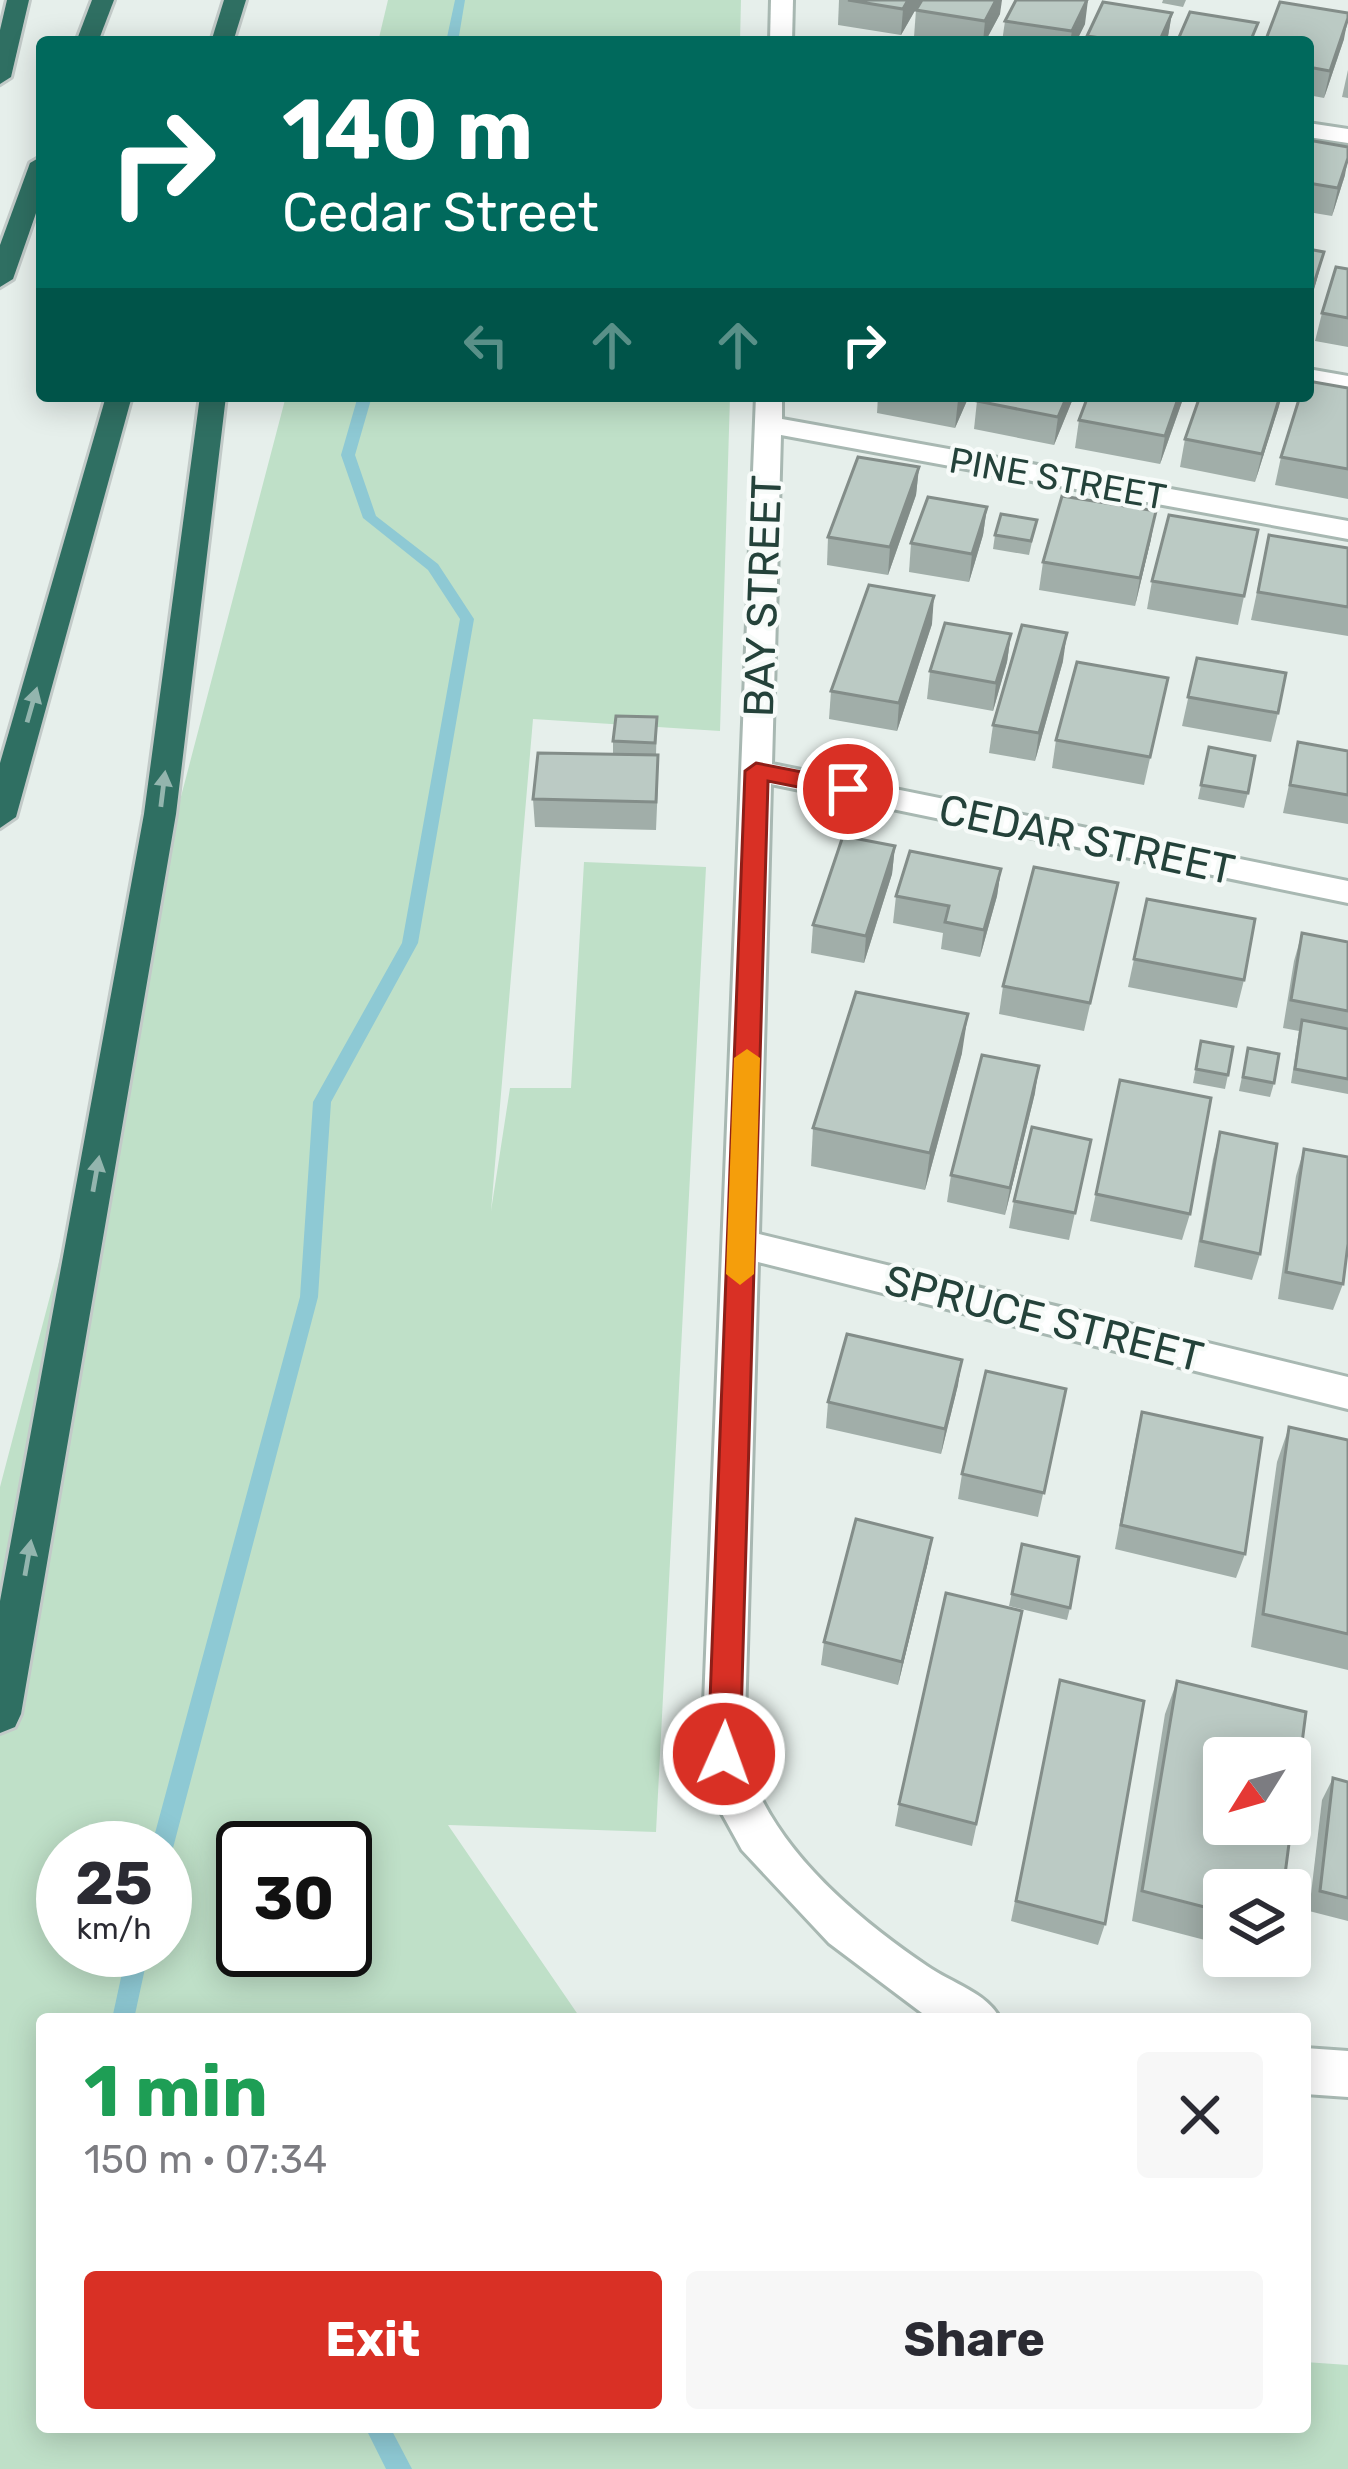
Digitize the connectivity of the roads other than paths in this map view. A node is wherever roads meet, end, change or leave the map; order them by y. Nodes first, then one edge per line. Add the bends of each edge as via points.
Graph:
1 (18, 0) edge
2 (103, 0) edge
3 (235, 0) edge
4 (245, 0) edge
5 (782, 0) edge
6 (89, 36) edge
7 (224, 36) edge
8 (242, 36) edge
9 (781, 36) edge
10 (0, 76) edge
11 (1314, 131) edge
12 (1348, 136) edge
13 (36, 180) edge
14 (0, 279) edge
15 (1314, 378) edge
16 (1348, 384) edge
17 (117, 402) edge
18 (212, 402) edge
19 (768, 410) edge
20 (1348, 530) edge
21 (756, 771) junction
22 (0, 817) edge
23 (1348, 892) edge
24 (741, 1244) junction
25 (1348, 1393) edge
26 (0, 1714) edge
27 (966, 2013) edge
28 (1311, 2071) edge
29 (1348, 2074) edge

1 - 10 highway
2 - 6 highway
3 - 7 highway
4 - 8 highway
5 - 9 street
11 - 12 street
13 - 14 highway
15 - 16 street
22 -> 17 highway
26 -> 18 highway via 160,814
19 - 20 street, PINE STREET
19 - 21 street, BAY STREET
21 - 23 street, CEDAR STREET
21 - 24 street, BAY STREET
24 - 25 street, SPRUCE STREET
24 - 27 street, BAY STREET via 724,1754 736,1802 767,1852 899,1975
28 - 29 street

